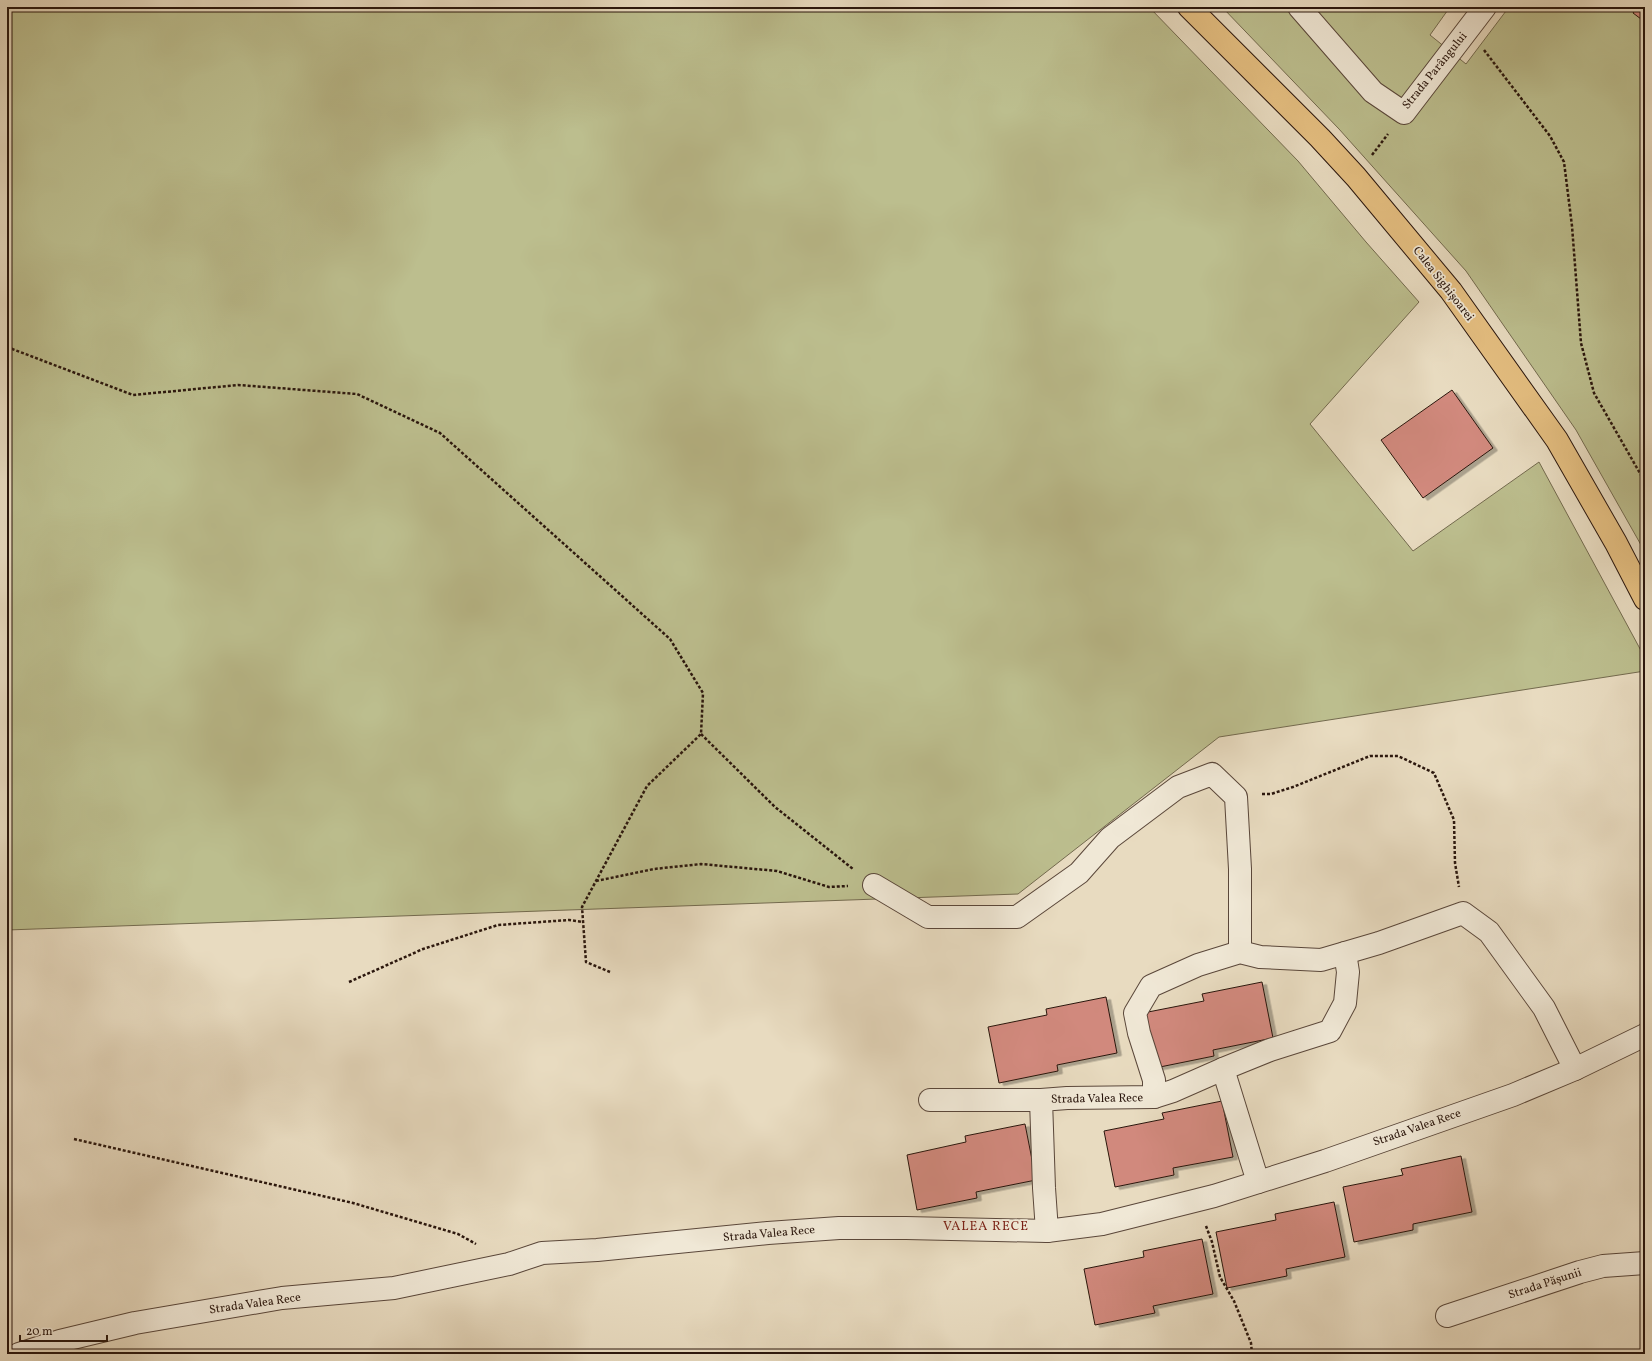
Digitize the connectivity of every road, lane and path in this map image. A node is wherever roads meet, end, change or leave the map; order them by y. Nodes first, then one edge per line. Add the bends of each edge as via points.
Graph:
1 (1189, 7) edge
2 (1299, 7) edge
3 (1485, 7) edge
4 (1468, 30) junction
5 (1404, 113) junction
6 (1372, 156) dead end
7 (7, 347) edge
8 (1645, 482) edge
9 (1645, 599) edge
10 (701, 734) junction
11 (1236, 797) junction
12 (596, 881) junction
13 (874, 885) junction
14 (1463, 913) junction
15 (583, 922) junction
16 (1240, 952) junction
17 (1345, 953) junction
18 (610, 972) dead end
19 (349, 982) dead end
20 (1645, 1035) edge
21 (1223, 1069) junction
22 (1575, 1069) junction
23 (1154, 1097) junction
24 (930, 1100) dead end
25 (1041, 1100) junction
26 (74, 1139) dead end
27 (1258, 1182) junction
28 (1194, 1200) junction
29 (1047, 1232) junction
30 (1645, 1262) edge
31 (494, 1267) junction
32 (1447, 1316) dead end
33 (19, 1354) edge
34 (1252, 1354) edge

1 - 9 main road, Calea Sighișoarei via 1356,177 1451,292 1557,440
2 - 5 street, Strada Parângului via 1373,92
3 - 4 street, Strada Parângului
4 - 5 street, Strada Parângului
4 - 8 path via 1550,136 1564,162 1581,343 1594,393
5 - 6 path
7 - 10 path via 133,396 238,385 357,394 440,433 670,639 703,693
10 - 12 path via 647,786
10 - 13 path via 775,808
11 - 13 street via 1212,774 1178,787 1110,838 1079,873 1017,917 928,917
11 - 14 path via 1271,794 1294,787 1370,756 1398,756 1434,773 1454,820 1456,863
11 - 16 street via 1240,869
12 - 13 path via 654,869 701,864 777,871 830,886
12 - 15 path via 582,906
14 - 17 street, Strada Valea Rece
14 - 22 street via 1489,932 1544,1008
15 - 18 path via 586,962
15 - 19 path via 569,920 498,925 423,949
16 - 17 street, Strada Valea Rece via 1260,957 1321,960
16 - 23 street, Strada Valea Rece via 1198,964 1151,986 1135,1013 1154,1080
17 - 21 street, Strada Valea Rece via 1348,972 1345,1003 1330,1031 1270,1050
20 - 22 street, Strada Valea Rece
21 - 23 street, Strada Valea Rece
21 - 27 street
22 - 27 street, Strada Valea Rece via 1506,1097
23 - 25 street, Strada Valea Rece
24 - 25 street, Strada Valea Rece
25 - 29 street, Strada Valea Rece
26 - 31 path via 354,1203 458,1234 486,1250
27 - 28 street, Strada Valea Rece
28 - 29 street, Strada Valea Rece via 1102,1224
28 - 34 path via 1212,1242 1220,1277 1234,1301 1251,1343
29 - 31 street, Strada Valea Rece via 906,1228 831,1229 542,1253
30 - 32 street, Strada Pășunii via 1603,1266 1580,1272
31 - 33 street, Strada Valea Rece via 394,1288 282,1298 135,1323

